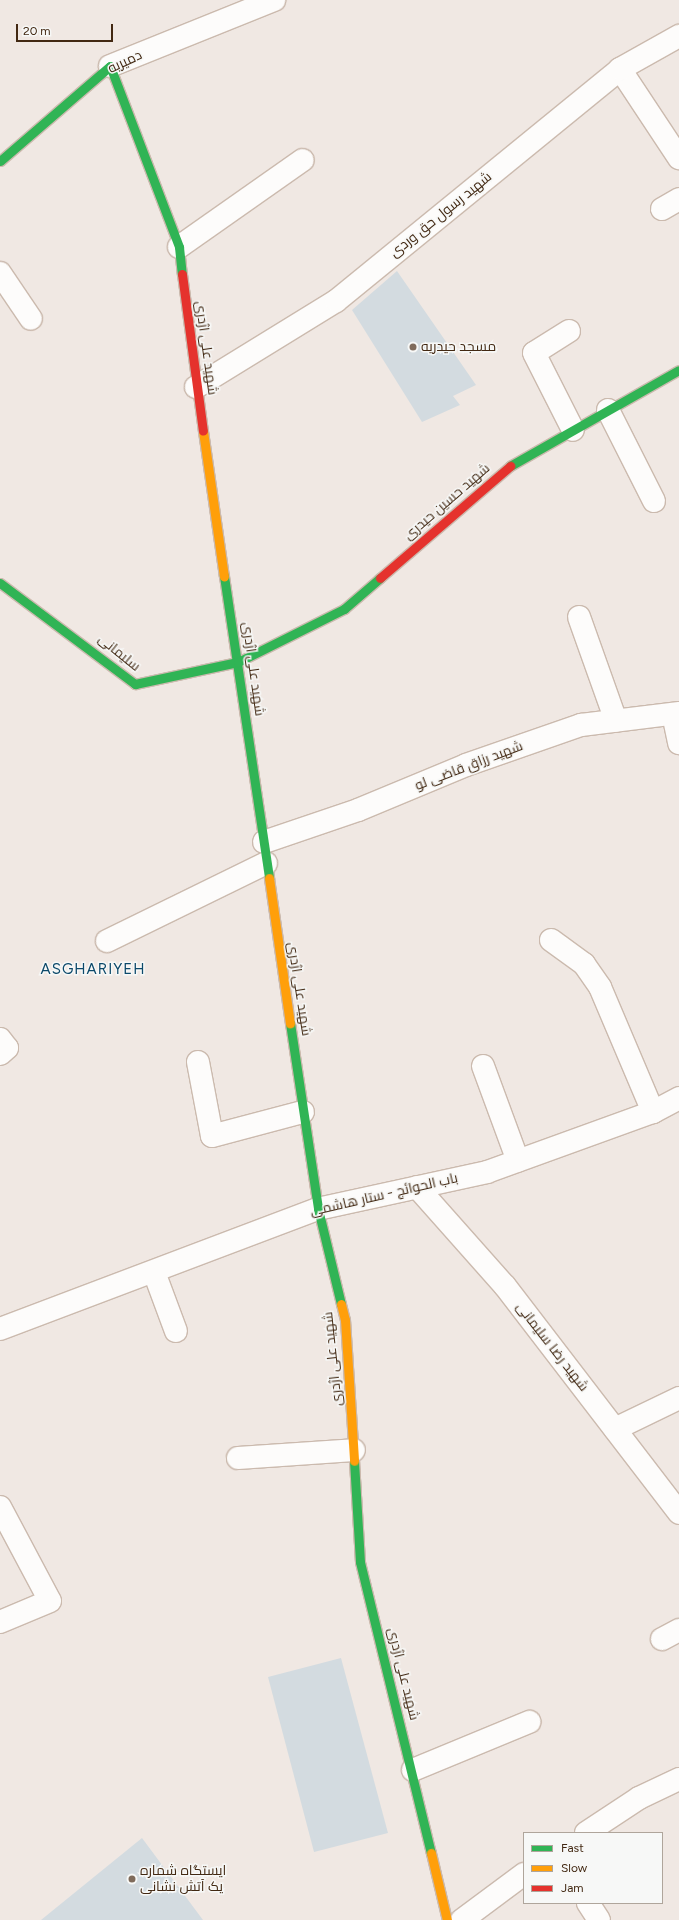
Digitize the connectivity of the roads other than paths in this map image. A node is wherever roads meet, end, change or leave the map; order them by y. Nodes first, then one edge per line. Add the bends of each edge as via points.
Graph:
1 (267, 1) edge
2 (679, 36) edge
3 (110, 66) junction
4 (620, 69) junction
5 (679, 158) edge
6 (303, 160) dead end
7 (0, 161) edge
8 (179, 247) junction
9 (0, 273) edge
10 (31, 319) dead end
11 (569, 331) dead end
12 (679, 370) edge
13 (196, 387) junction
14 (608, 410) junction
15 (573, 430) junction
16 (654, 501) dead end
17 (0, 583) edge
18 (579, 617) dead end
19 (238, 662) junction
20 (676, 713) edge
21 (616, 721) junction
22 (679, 743) edge
23 (264, 842) junction
24 (266, 863) junction
25 (551, 940) dead end
26 (107, 941) dead end
27 (0, 1039) edge
28 (0, 1054) edge
29 (198, 1062) dead end
30 (483, 1066) dead end
31 (679, 1098) edge
32 (304, 1112) junction
33 (653, 1112) junction
34 (518, 1161) junction
35 (417, 1187) junction
36 (318, 1208) junction
37 (154, 1272) junction
38 (2, 1322) edge
39 (176, 1331) dead end
40 (679, 1398) edge
41 (615, 1429) junction
42 (354, 1450) junction
43 (238, 1458) dead end
44 (0, 1507) edge
45 (679, 1513) edge
46 (0, 1622) edge
47 (529, 1722) dead end
48 (413, 1770) junction
49 (679, 1779) edge
50 (588, 1832) edge
51 (523, 1875) edge
52 (589, 1904) edge
53 (447, 1920) edge
54 (462, 1920) edge
55 (600, 1920) edge

1 - 3 street, دمیریه
2 - 4 street, شهید رسول حق وردی
3 - 7 street, دمیریه
3 - 8 street, شهید علی اژدری
4 - 5 street
4 - 13 street, شهید رسول حق وردی via 336,301
6 - 8 street
8 - 13 street, شهید علی اژدری
9 - 10 street
11 - 15 street via 534,352
12 - 14 street, شهید حسین حیدری
13 - 19 street, شهید علی اژدری
14 - 15 street, شهید حسین حیدری
14 - 16 street
15 - 19 street, شهید حسین حیدری via 514,464 344,609
17 - 19 street, سلیمانی via 40,610 135,684
18 - 21 street
19 - 23 street, شهید علی اژدری
20 - 21 street, شهید رزاق قاضی لو
20 - 22 street
21 - 23 street, شهید رزاق قاضی لو via 581,725 466,765 358,810
23 - 24 street, شهید علی اژدری
24 - 26 street
24 - 32 street, شهید علی اژدری
25 - 33 street via 584,964 600,987
27 - 28 street via 8,1048
29 - 32 street via 212,1136
30 - 34 street
31 - 33 street, باب الحوائج - ستار هاشمی
32 - 36 street, شهید علی اژدری
33 - 34 street, باب الحوائج - ستار هاشمی
34 - 35 street, باب الحوائج - ستار هاشمی via 487,1172
35 - 36 street, باب الحوائج - ستار هاشمی
35 - 41 street, شهید رضا سلیمانی via 505,1286
36 - 37 street, باب الحوائج - ستار هاشمی
36 - 42 street, شهید علی اژدری via 345,1320
37 - 38 street, باب الحوائج - ستار هاشمی
37 - 39 street
40 - 41 street
41 - 45 street, شهید رضا سلیمانی
42 - 43 street
42 - 48 street, شهید علی اژدری via 360,1562
44 - 46 street via 50,1601
47 - 48 street
48 - 53 street, شهید علی اژدری
49 - 50 street via 639,1798
51 - 54 street
52 - 55 street

